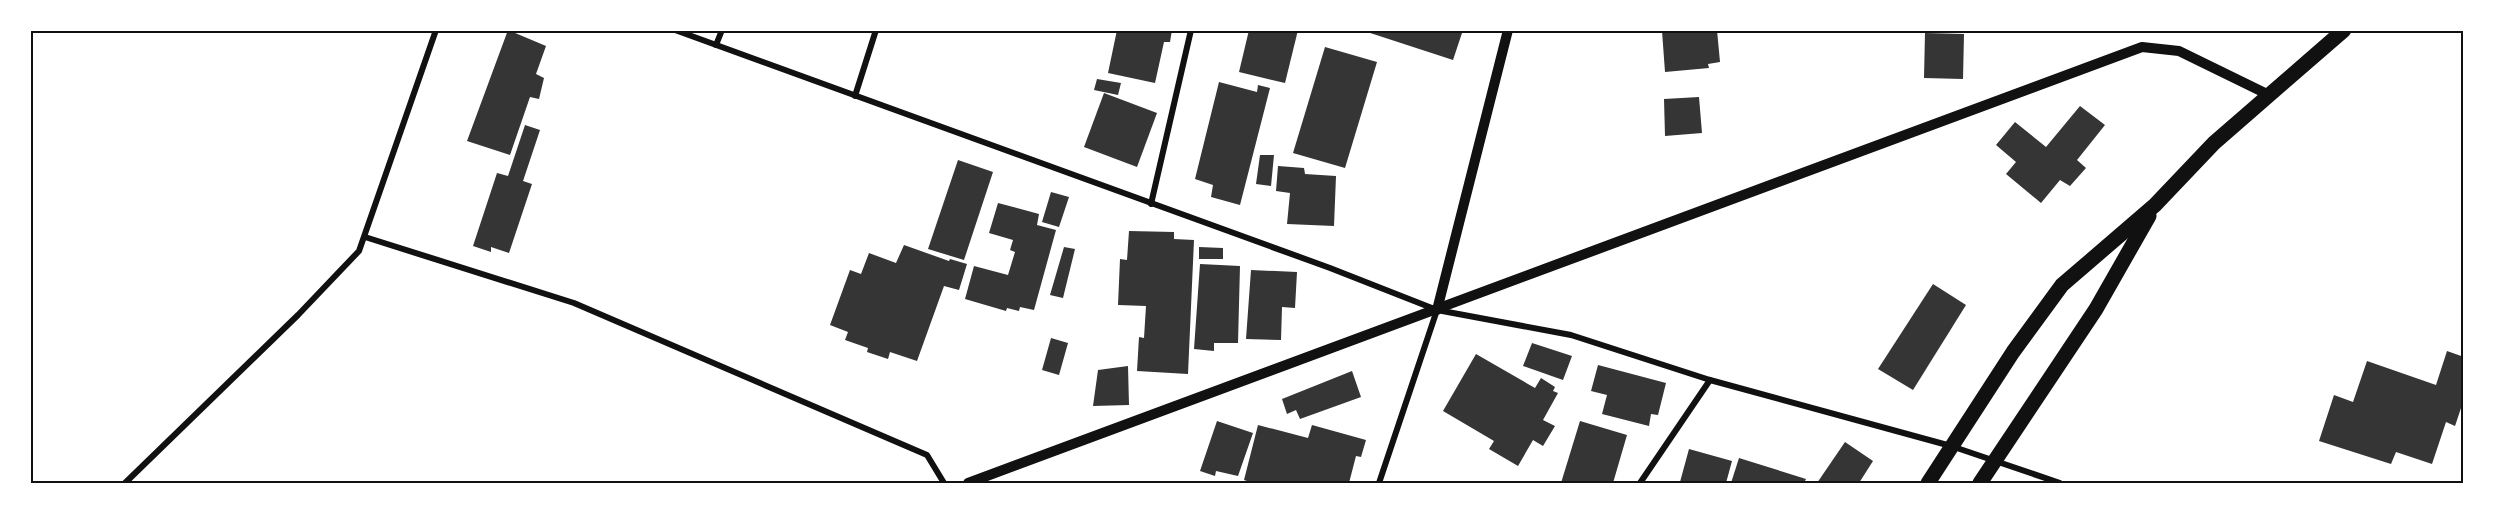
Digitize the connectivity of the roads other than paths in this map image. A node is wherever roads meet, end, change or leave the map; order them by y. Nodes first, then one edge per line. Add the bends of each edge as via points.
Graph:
1 (436, 30) edge
2 (675, 30) edge
3 (722, 30) edge
4 (876, 30) edge
5 (1191, 30) edge
6 (1508, 30) edge
7 (2344, 30) edge
8 (716, 45) junction
9 (2267, 94) junction
10 (855, 96) junction
11 (1151, 204) junction
12 (2155, 205) junction
13 (365, 237) junction
14 (1437, 310) junction
15 (1710, 380) junction
16 (1951, 446) junction
17 (1994, 460) junction
18 (972, 481) edge
19 (124, 483) edge
20 (944, 483) edge
21 (988, 483) edge
22 (1379, 483) edge
23 (1640, 483) edge
24 (1928, 483) edge
25 (1980, 483) edge
26 (2060, 483) edge

1 - 13 street
2 - 8 street
3 - 8 street
4 - 10 street
5 - 11 street
6 - 14 street
7 - 9 main road
8 - 10 street
9 - 12 main road
9 - 14 street via 2179,51 2142,47
10 - 11 street
11 - 14 street
12 - 16 main road via 2062,285
12 - 17 main road via 2096,309
13 - 19 street via 359,251 306,307
13 - 20 street via 574,303 927,455
14 - 15 street via 1570,336
14 - 18 street
14 - 22 street
15 - 16 street
15 - 23 street
16 - 17 street
16 - 24 main road
17 - 25 main road
17 - 26 street
18 - 21 street

